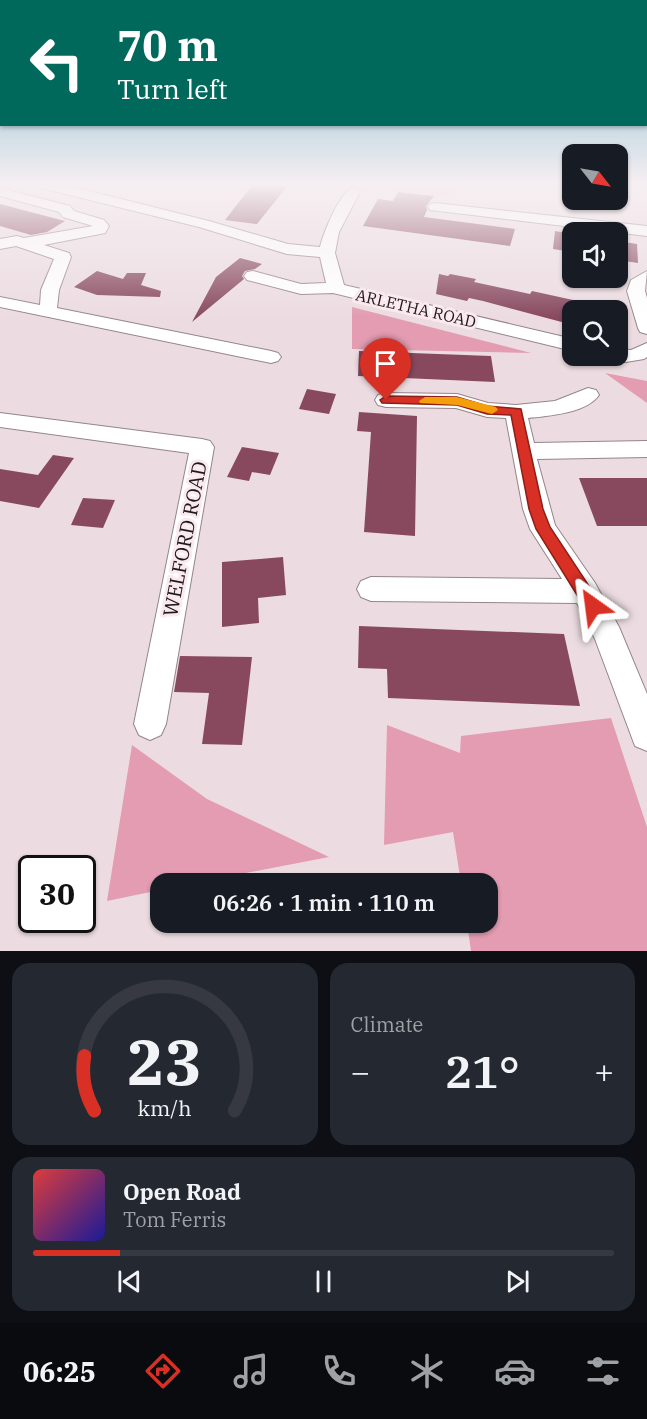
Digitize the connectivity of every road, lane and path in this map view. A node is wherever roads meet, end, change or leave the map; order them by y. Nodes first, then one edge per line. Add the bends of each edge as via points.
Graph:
1 (100, 228) edge
2 (219, 228) edge
3 (334, 228) edge
4 (624, 228) edge
5 (647, 231) edge
6 (24, 243) junction
7 (0, 244) edge
8 (327, 253) junction
9 (253, 276) dead end
10 (647, 276) edge
11 (336, 288) junction
12 (0, 302) edge
13 (48, 312) junction
14 (647, 328) edge
15 (562, 342) edge
16 (647, 349) edge
17 (628, 355) edge
18 (271, 357) dead end
19 (588, 395) dead end
20 (386, 400) dead end
21 (516, 412) junction
22 (0, 420) edge
23 (647, 449) edge
24 (524, 451) junction
25 (371, 589) dead end
26 (585, 591) junction
27 (150, 724) dead end
28 (647, 735) edge

1 - 6 street
2 - 8 street via 287,249
3 - 8 street
4 - 5 street
6 - 7 street
6 - 13 street via 63,257 50,290
8 - 11 street, ARLETHA ROAD
9 - 11 street via 301,289
10 - 14 street via 637,284 636,291
11 - 15 street, ARLETHA ROAD
12 - 13 street
13 - 18 street
16 - 17 street via 641,354
19 - 21 street via 559,408
20 - 21 street via 457,401 487,410
21 - 24 street
22 - 27 street, WELFORD ROAD via 202,447
23 - 24 street
24 - 26 street via 543,529
25 - 26 street
26 - 28 street via 609,636

